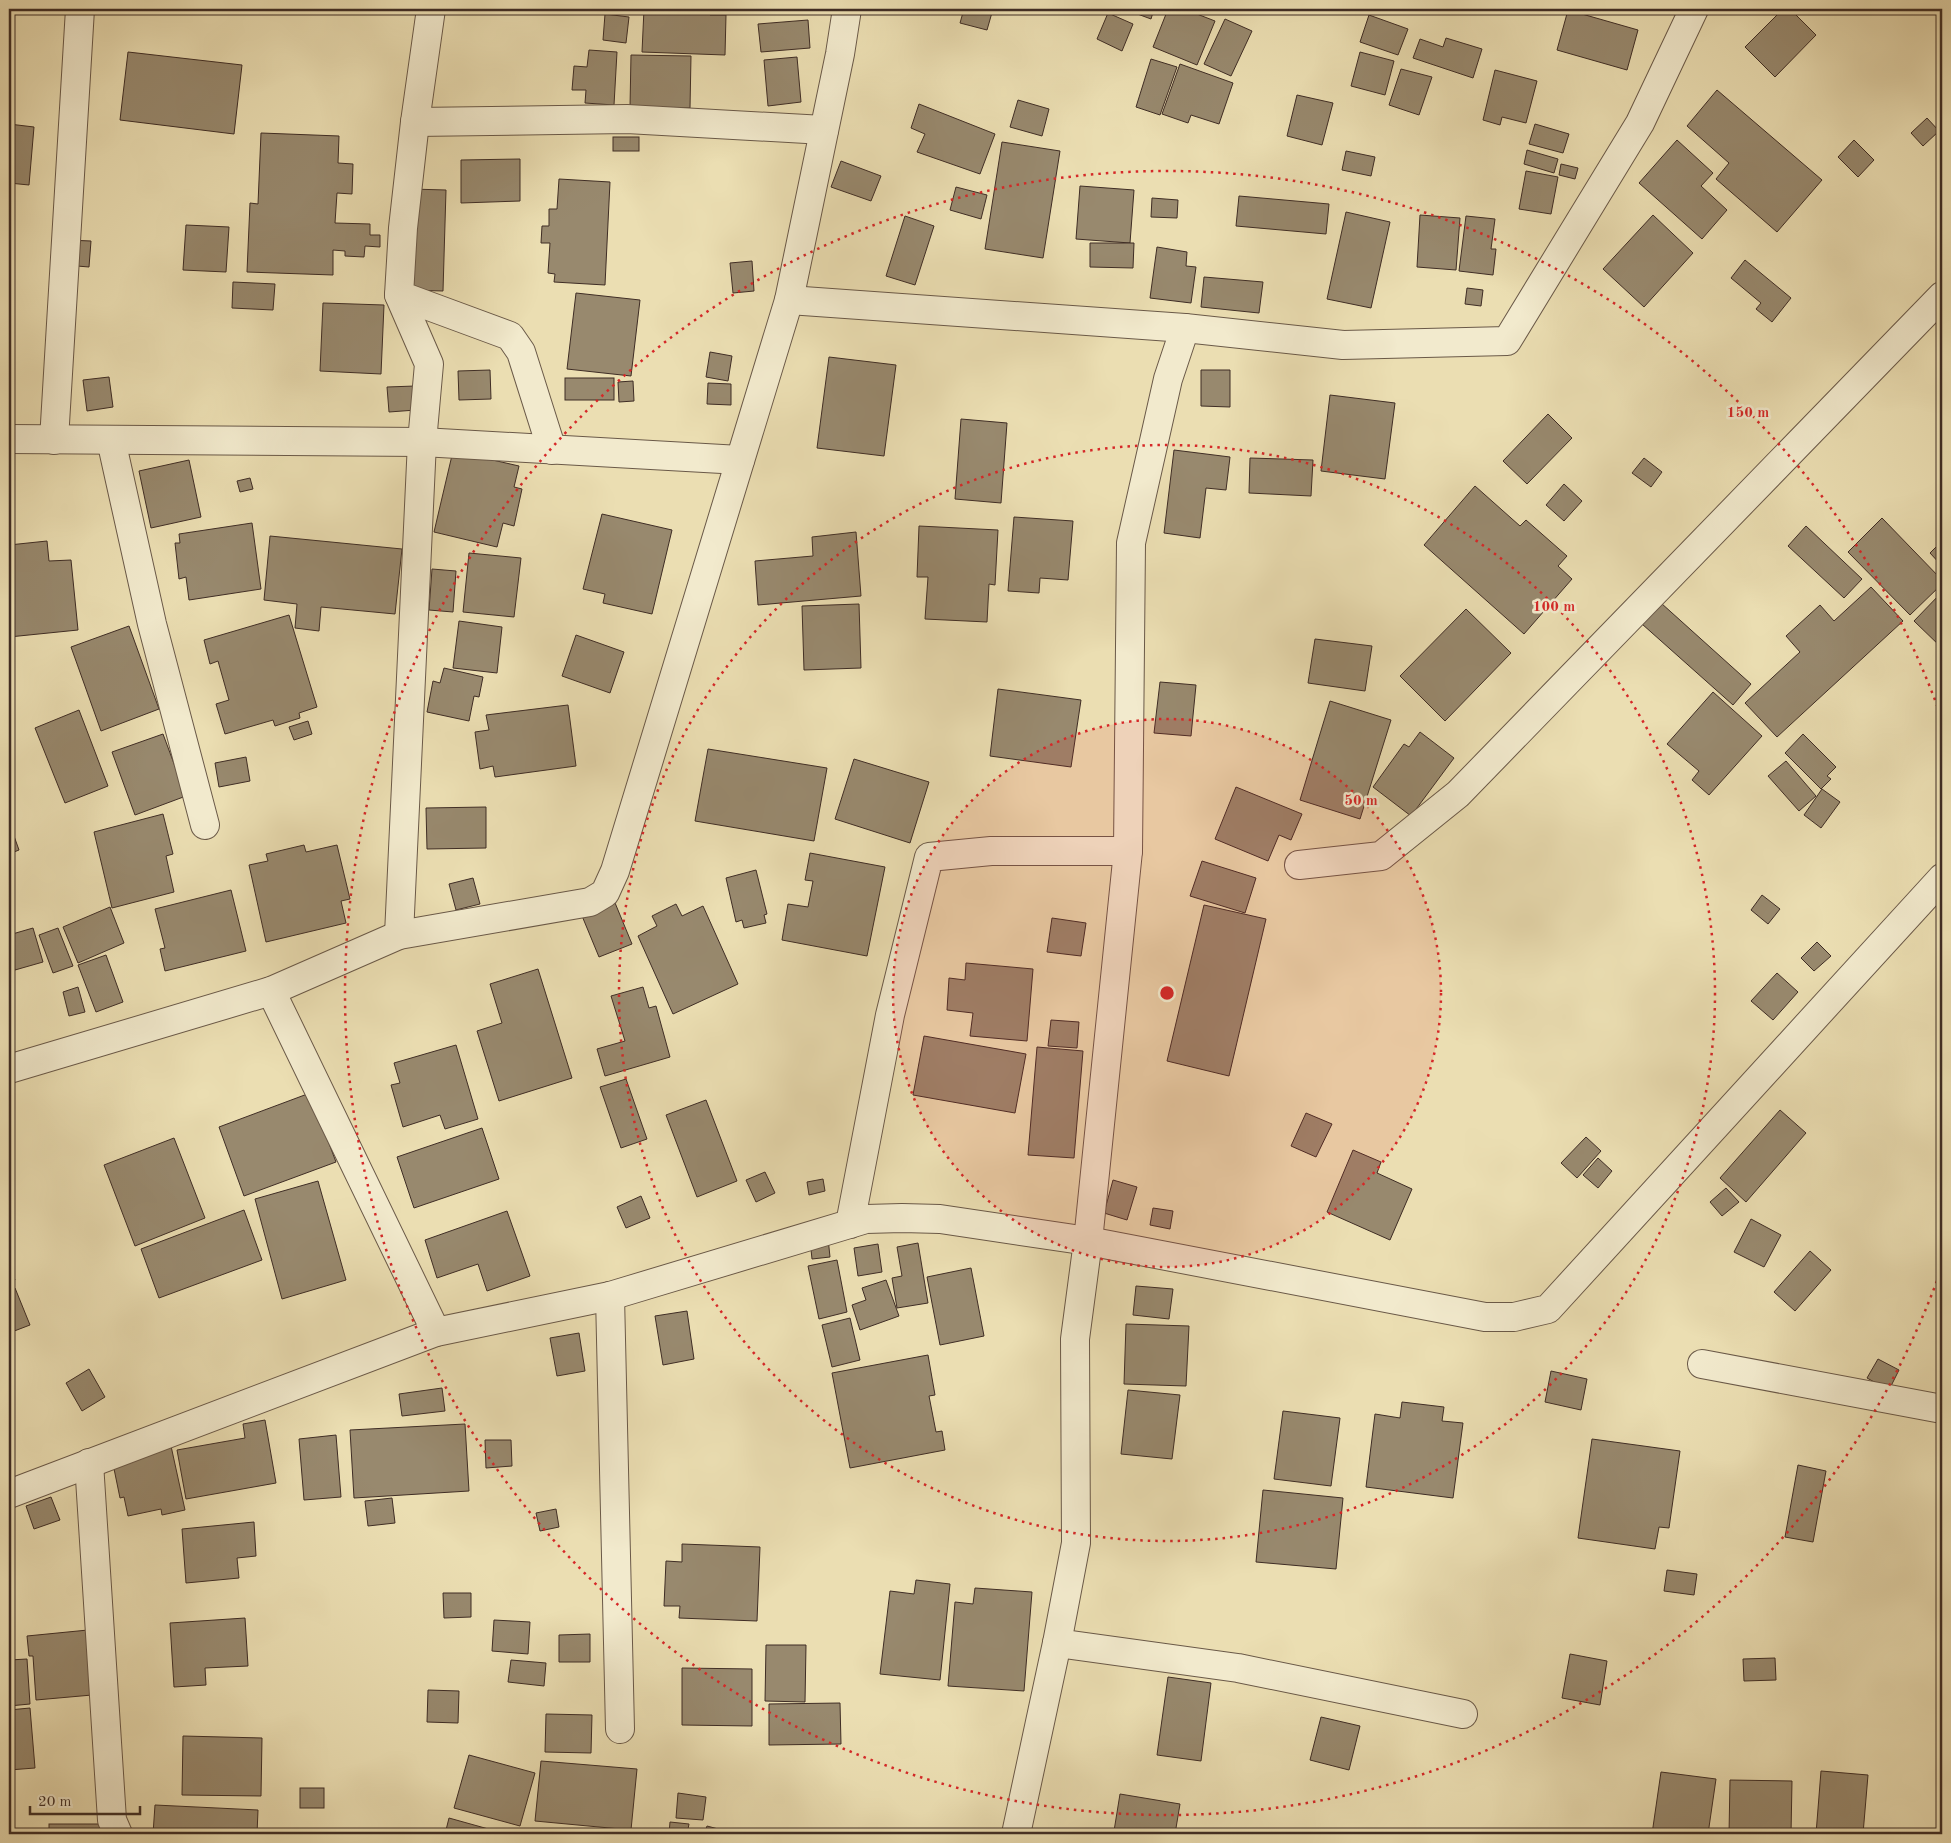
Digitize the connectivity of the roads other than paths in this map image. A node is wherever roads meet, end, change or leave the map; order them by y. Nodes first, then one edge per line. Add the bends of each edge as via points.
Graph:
1 (80, 9) edge
2 (431, 9) edge
3 (848, 9) edge
4 (1694, 9) edge
5 (415, 122) junction
6 (824, 130) junction
7 (399, 295) junction
8 (1942, 296) edge
9 (788, 300) junction
10 (1185, 328) junction
11 (9, 439) edge
12 (54, 440) junction
13 (111, 440) junction
14 (422, 442) junction
15 (552, 450) junction
16 (740, 460) junction
17 (205, 825) dead end
18 (1128, 851) junction
19 (1299, 865) dead end
20 (1940, 884) edge
21 (399, 935) junction
22 (271, 991) junction
23 (9, 1069) edge
24 (850, 1224) junction
25 (1088, 1241) junction
26 (610, 1296) junction
27 (436, 1332) junction
28 (1702, 1364) dead end
29 (1942, 1409) edge
30 (89, 1463) junction
31 (9, 1494) edge
32 (1057, 1643) junction
33 (1463, 1714) dead end
34 (620, 1729) dead end
35 (118, 1834) edge
36 (1016, 1834) edge

1 - 12 street
2 - 5 street
3 - 6 street
4 - 10 street via 1640,123 1508,341 1343,345
5 - 6 street via 627,119
5 - 7 street
6 - 9 street
7 - 14 street via 429,364
7 - 15 street via 510,336 521,352
8 - 19 street via 1458,794 1382,856
9 - 10 street
9 - 16 street
10 - 18 street via 1168,379 1131,543
11 - 12 street
12 - 13 street
13 - 14 street
13 - 17 street via 152,624
14 - 15 street
14 - 21 street
15 - 16 street
16 - 21 street via 615,871 605,892 590,902
18 - 24 street via 991,851 929,857 890,1015
18 - 25 street
20 - 25 street via 1548,1309 1514,1317 1485,1317
21 - 22 street
22 - 23 street
22 - 27 street
24 - 25 street via 875,1219 940,1219
24 - 26 street
25 - 32 street via 1075,1339 1076,1543
26 - 27 street
26 - 34 street
27 - 30 street
28 - 29 street
30 - 31 street
30 - 35 street via 112,1820
32 - 33 street via 1238,1668
32 - 36 street

